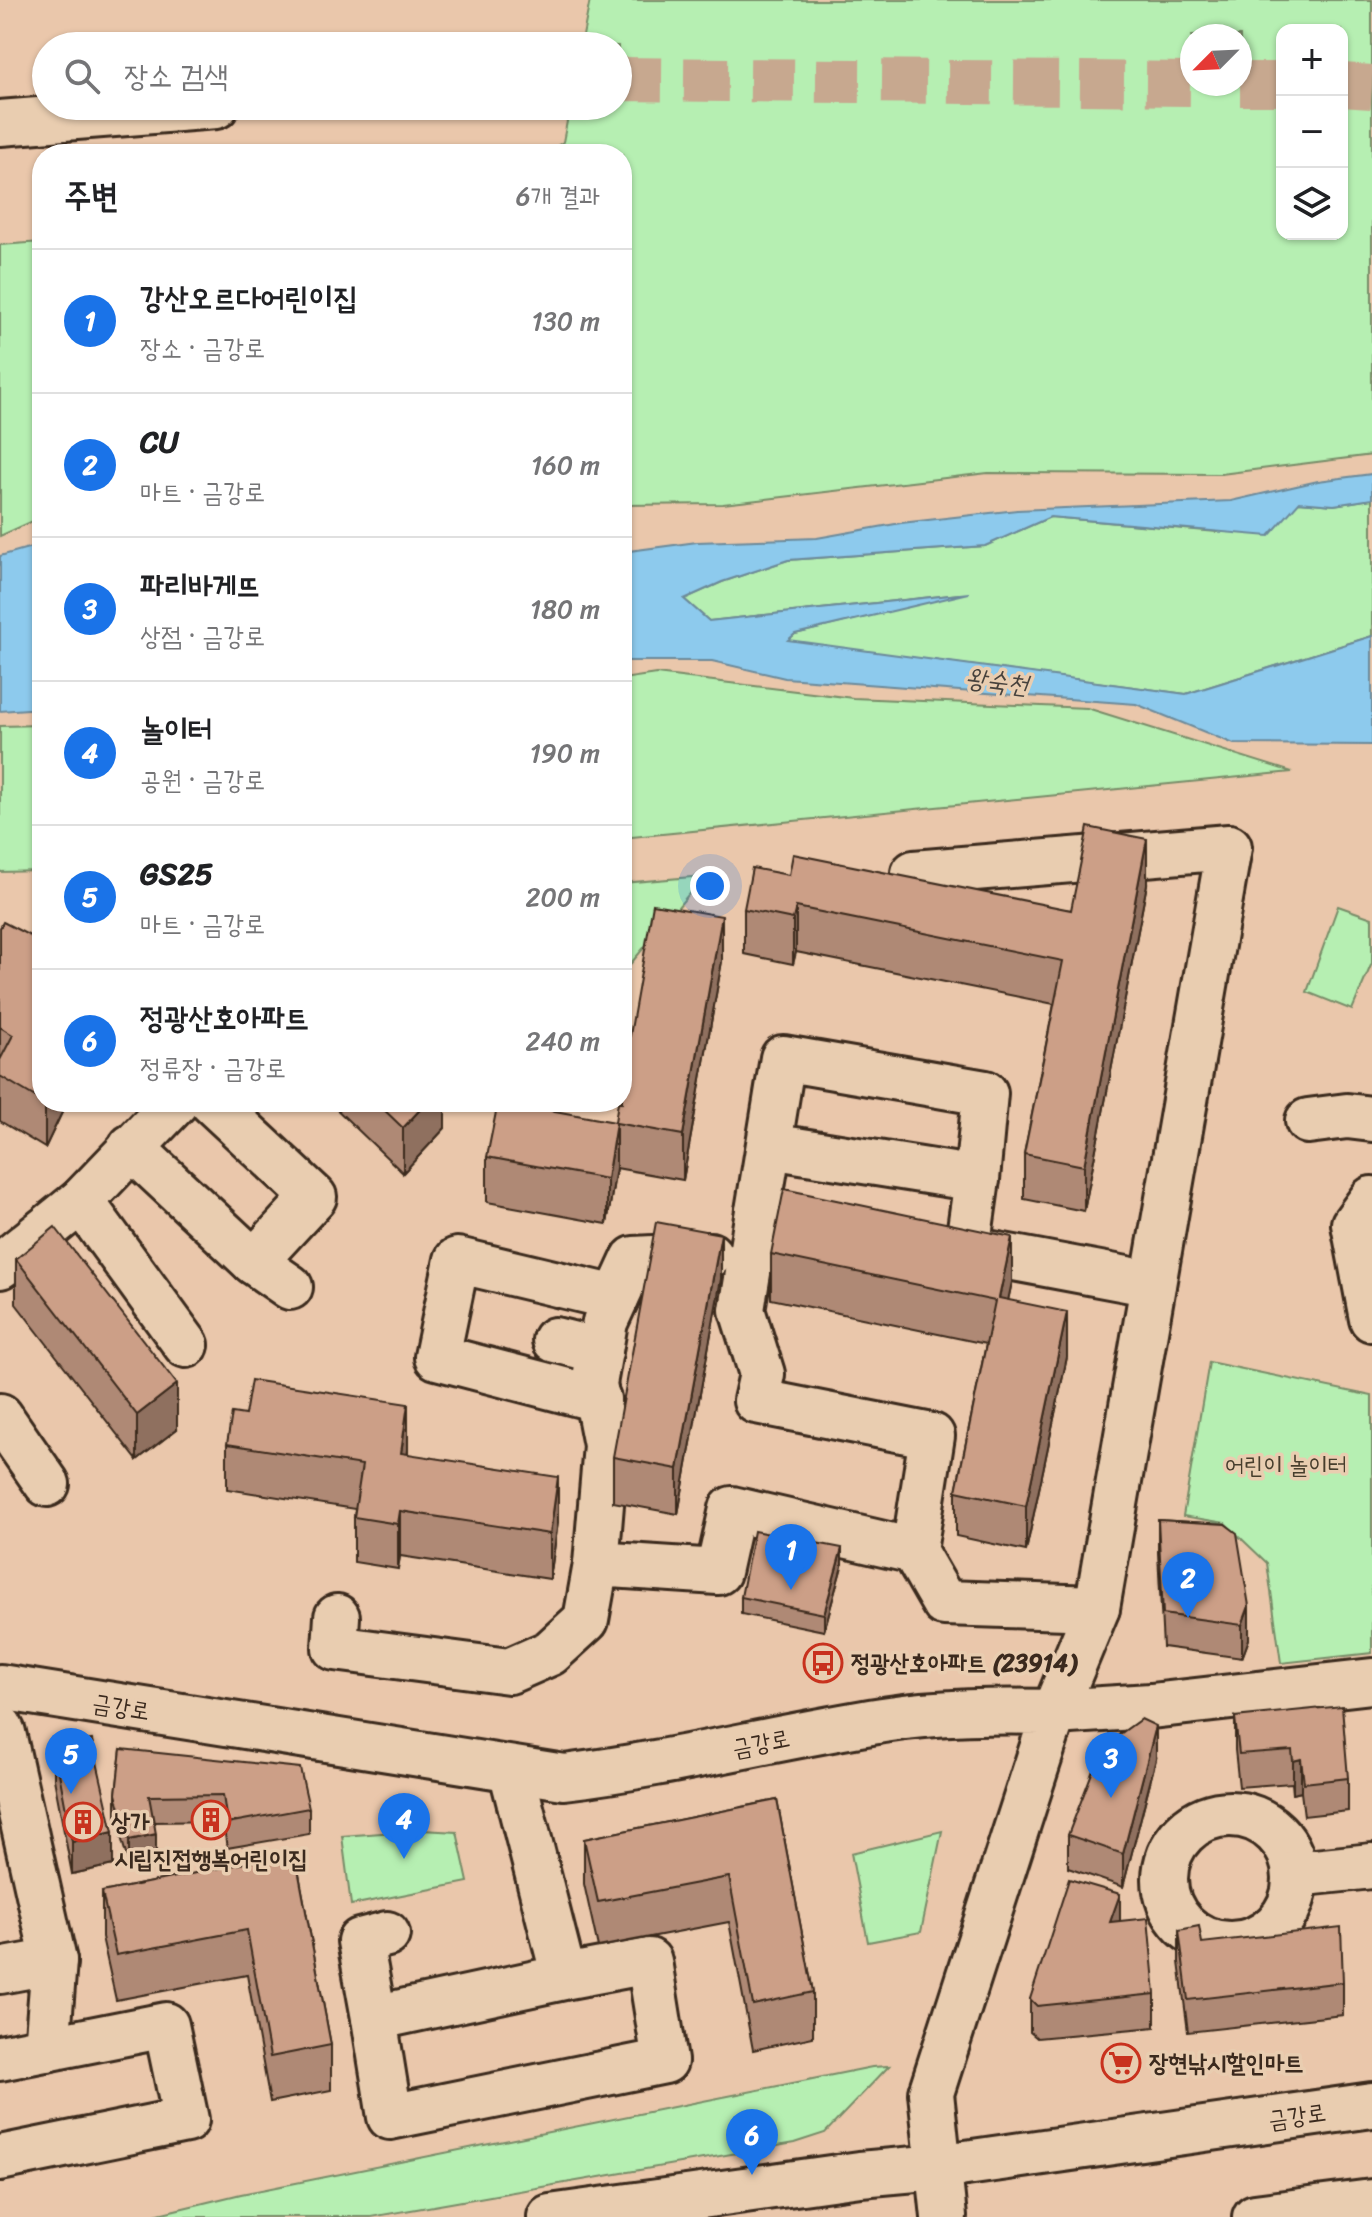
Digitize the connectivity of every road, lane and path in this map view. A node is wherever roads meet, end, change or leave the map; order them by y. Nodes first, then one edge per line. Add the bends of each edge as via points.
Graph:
1 (38, 120) edge
2 (0, 123) edge
3 (914, 873) dead end
4 (166, 1112) edge
5 (223, 1112) edge
6 (1372, 1119) edge
7 (1308, 1121) dead end
8 (770, 1146) junction
9 (131, 1147) junction
10 (977, 1179) junction
11 (1372, 1199) edge
12 (81, 1201) junction
13 (758, 1211) junction
14 (877, 1233) edge
15 (922, 1241) edge
16 (967, 1250) junction
17 (5, 1252) edge
18 (751, 1253) junction
19 (254, 1262) junction
20 (1153, 1284) junction
21 (290, 1287) dead end
22 (616, 1298) junction
23 (1372, 1319) edge
24 (555, 1340) dead end
25 (186, 1345) dead end
26 (600, 1351) junction
27 (598, 1399) junction
28 (0, 1416) edge
29 (47, 1484) dead end
30 (914, 1551) junction
31 (596, 1564) junction
32 (1097, 1608) junction
33 (337, 1617) dead end
34 (1372, 1681) edge
35 (0, 1687) edge
36 (1054, 1712) junction
37 (0, 1727) edge
38 (511, 1769) junction
39 (1372, 1866) edge
40 (1295, 1874) dead end
41 (387, 1934) dead end
42 (54, 1961) junction
43 (0, 1971) edge
44 (564, 1977) junction
45 (374, 2018) junction
46 (47, 2049) junction
47 (0, 2058) edge
48 (1372, 2105) edge
49 (0, 2158) edge
50 (938, 2167) junction
51 (1371, 2207) edge
52 (550, 2217) edge
53 (944, 2217) edge
54 (1255, 2217) edge

1 - 2 main road
3 - 20 main road via 1229,847
4 - 9 main road
5 - 19 main road via 314,1197
6 - 7 main road
8 - 10 main road
8 - 10 main road via 783,1058 985,1093
8 - 13 main road
9 - 12 main road
9 - 19 main road
10 - 16 main road
11 - 23 main road via 1354,1224
12 - 17 main road
12 - 25 main road
13 - 14 main road
13 - 18 main road
15 - 16 main road
16 - 20 main road
18 - 22 main road via 634,1259
18 - 30 main road via 742,1310 762,1374 756,1401 932,1436
19 - 21 main road
20 - 32 main road
22 - 26 main road
22 - 27 main road via 457,1260 437,1357
24 - 26 main road
26 - 27 main road via 594,1384
27 - 31 main road via 606,1445
28 - 29 main road
30 - 31 main road via 732,1509 718,1572
30 - 32 main road via 944,1603
31 - 33 main road via 586,1620 550,1653 509,1671 335,1648
32 - 36 main road
34 - 36 main road, 금강로
35 - 38 main road, 금강로
36 - 38 main road, 금강로 via 972,1711 885,1719 564,1777
36 - 50 main road via 931,2093
37 - 42 main road
38 - 44 main road
39 - 40 main road
41 - 45 main road via 360,1941
42 - 43 main road
42 - 46 main road
44 - 45 main road
44 - 45 main road via 649,1961 665,2061 390,2117
46 - 47 main road
46 - 49 main road via 166,2025 186,2120
48 - 50 main road, 금강로
50 - 52 main road, 금강로
50 - 53 main road
51 - 54 main road

